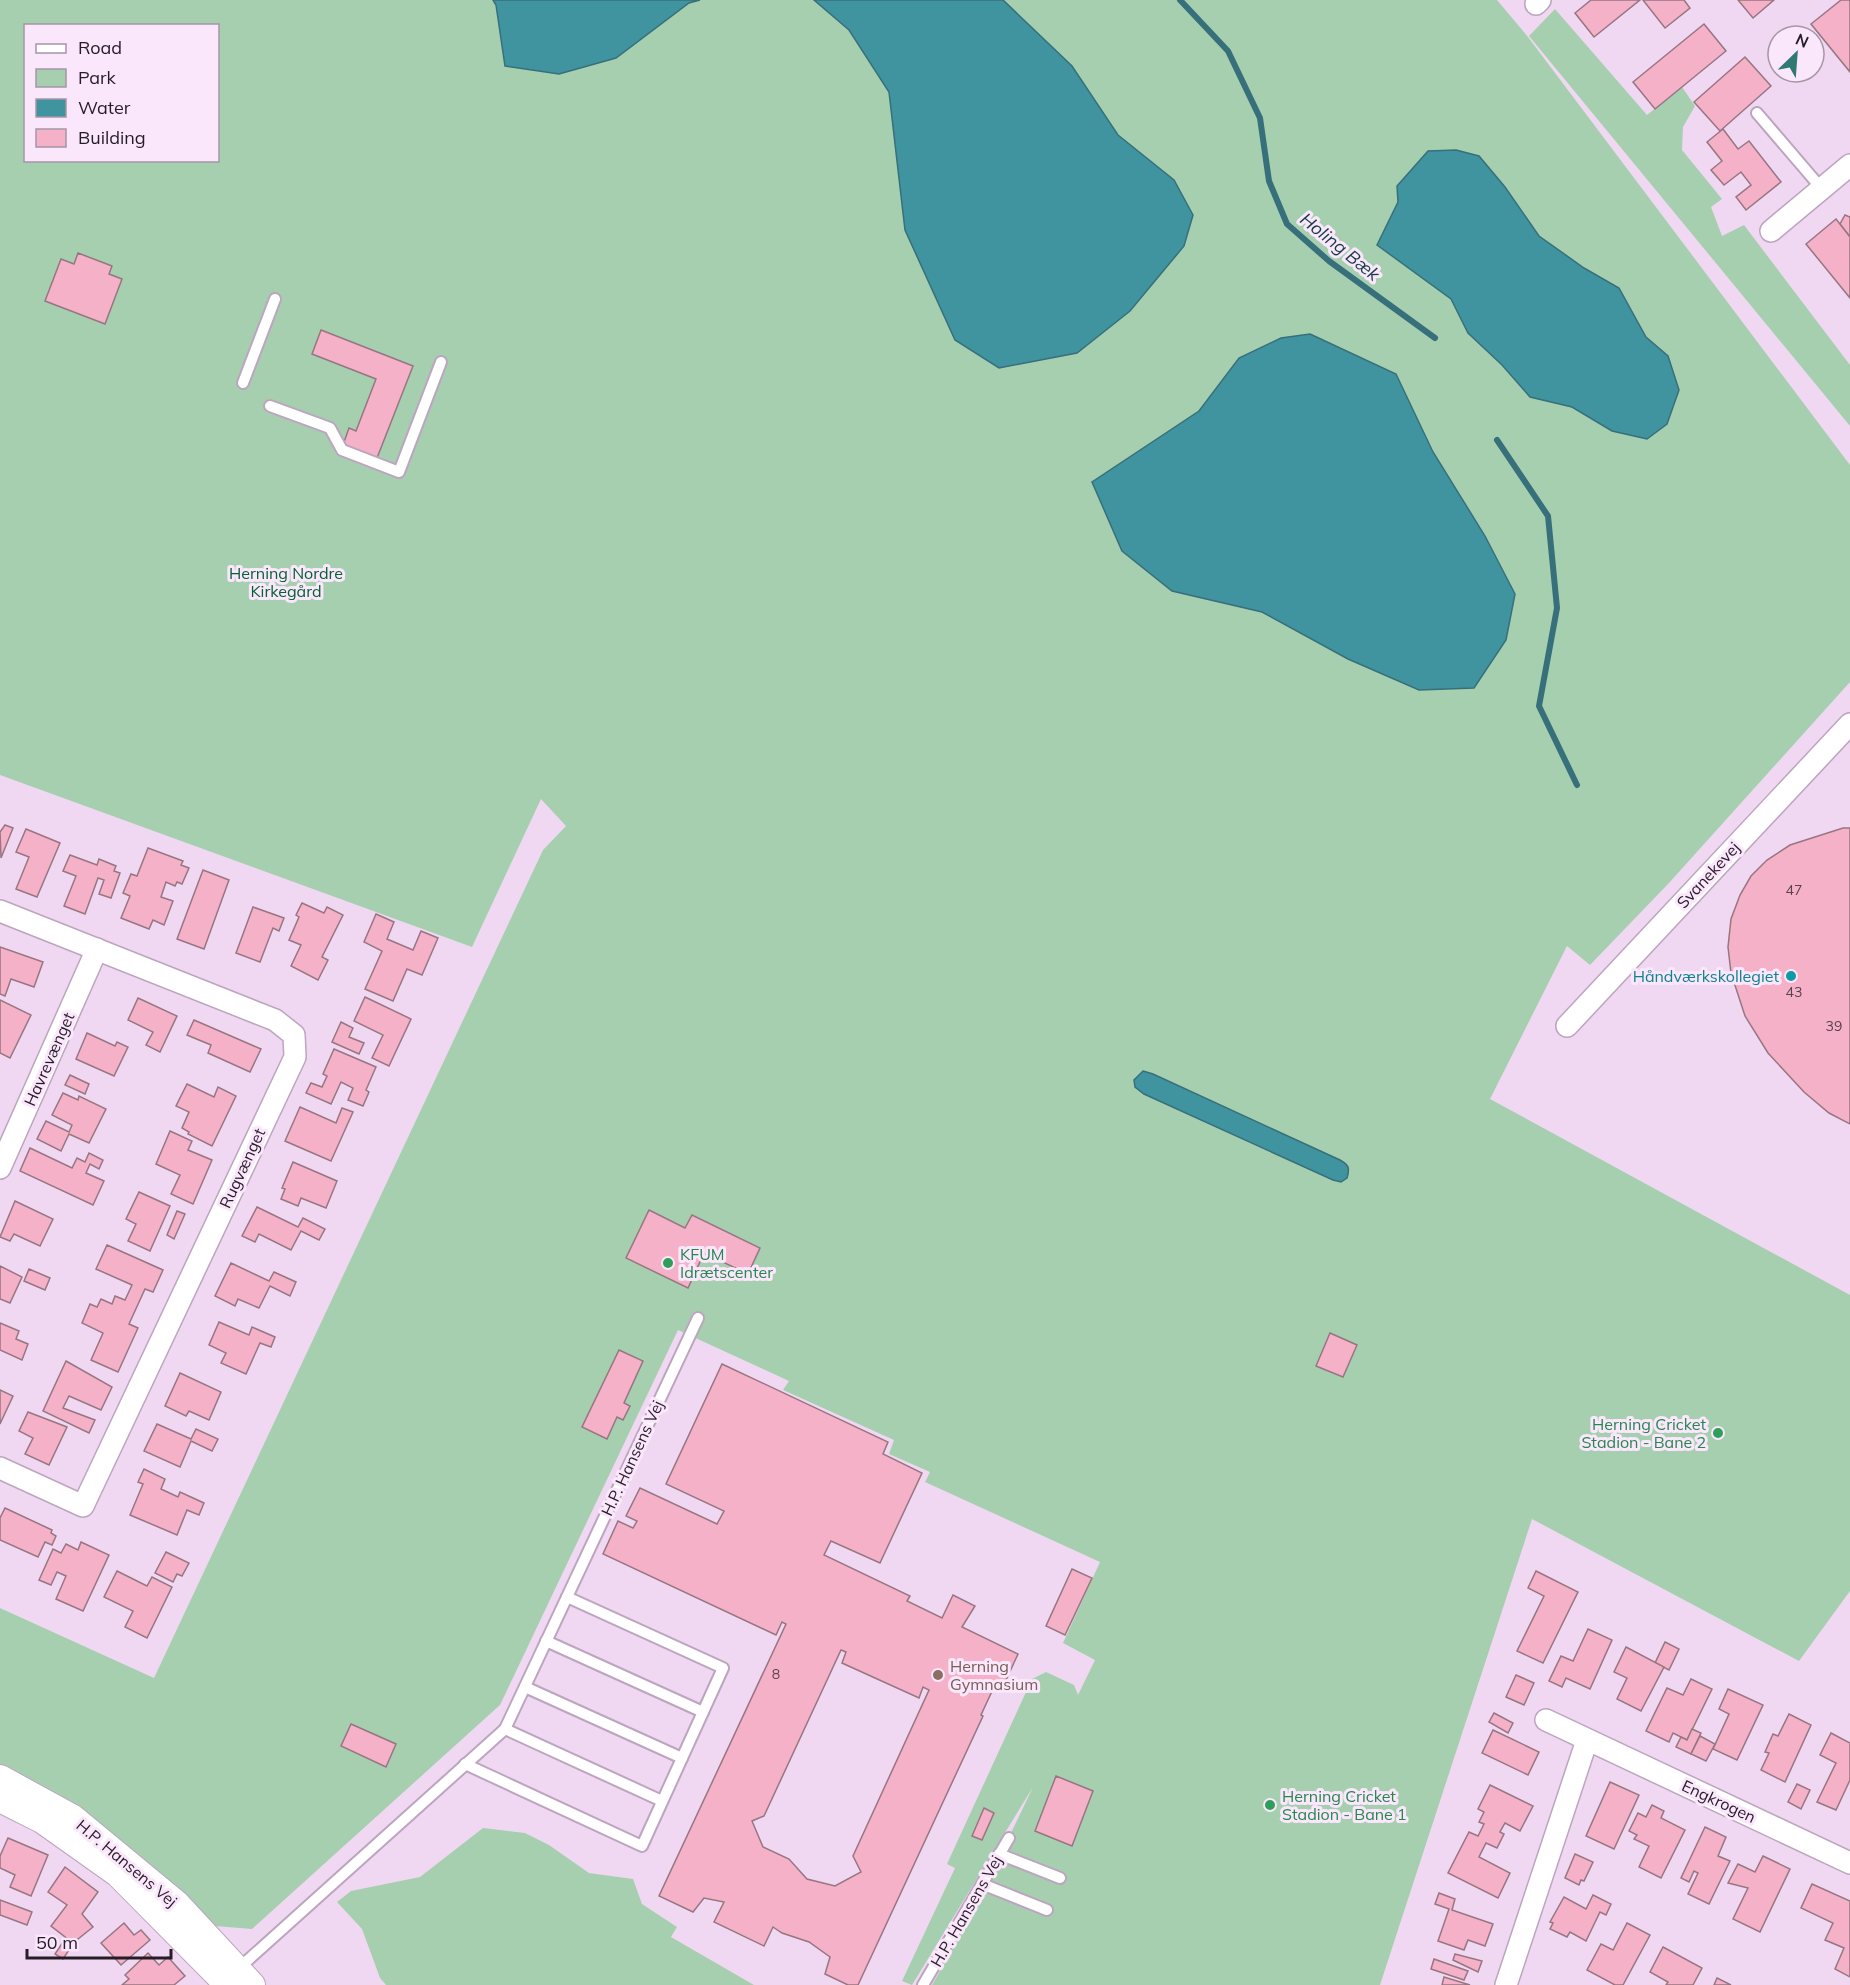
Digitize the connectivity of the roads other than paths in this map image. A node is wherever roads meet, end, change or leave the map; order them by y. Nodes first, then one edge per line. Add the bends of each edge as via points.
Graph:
1 (1757, 113) dead end
2 (1848, 171) edge
3 (1822, 189) junction
4 (1771, 231) dead end
5 (275, 299) dead end
6 (441, 362) dead end
7 (243, 383) dead end
8 (270, 406) dead end
9 (1850, 724) edge
10 (0, 911) edge
11 (97, 950) junction
12 (1567, 1026) dead end
13 (0, 1168) edge
14 (698, 1318) dead end
15 (0, 1468) edge
16 (567, 1598) junction
17 (546, 1641) junction
18 (525, 1687) junction
19 (703, 1712) junction
20 (1546, 1720) dead end
21 (505, 1729) junction
22 (1587, 1740) junction
23 (682, 1758) junction
24 (465, 1764) junction
25 (0, 1778) edge
26 (0, 1799) edge
27 (662, 1801) junction
28 (1009, 1838) dead end
29 (999, 1854) junction
30 (1850, 1863) edge
31 (1060, 1878) dead end
32 (982, 1884) junction
33 (1047, 1910) dead end
34 (236, 1980) edge
35 (923, 1985) edge
36 (1506, 1985) edge

1 - 3 lane
2 - 3 street
3 - 4 street
5 - 7 lane
6 - 8 lane via 399,472 342,450 330,428
9 - 12 street, Svanekevej
10 - 11 street, Rugvænget
11 - 13 street, Havrevænget
11 - 15 street, Rugvænget via 275,1020 294,1035 295,1057 83,1506
14 - 16 lane, H.P. Hansens Vej
16 - 17 lane, H.P. Hansens Vej
16 - 19 lane via 723,1668
17 - 18 lane, H.P. Hansens Vej
17 - 19 lane
18 - 21 lane, H.P. Hansens Vej
18 - 23 lane
19 - 23 lane
20 - 22 street, Engkrogen
21 - 24 lane, H.P. Hansens Vej
21 - 27 lane
22 - 30 street, Engkrogen
22 - 36 street
23 - 27 lane
24 - 27 lane via 642,1846
24 - 34 lane, H.P. Hansens Vej
25 - 34 street, H.P. Hansens Vej via 73,1818 177,1904
26 - 34 street, H.P. Hansens Vej via 42,1820 118,1874
28 - 29 lane, H.P. Hansens Vej
29 - 31 lane
29 - 32 lane, H.P. Hansens Vej
32 - 33 lane
32 - 35 lane, H.P. Hansens Vej

